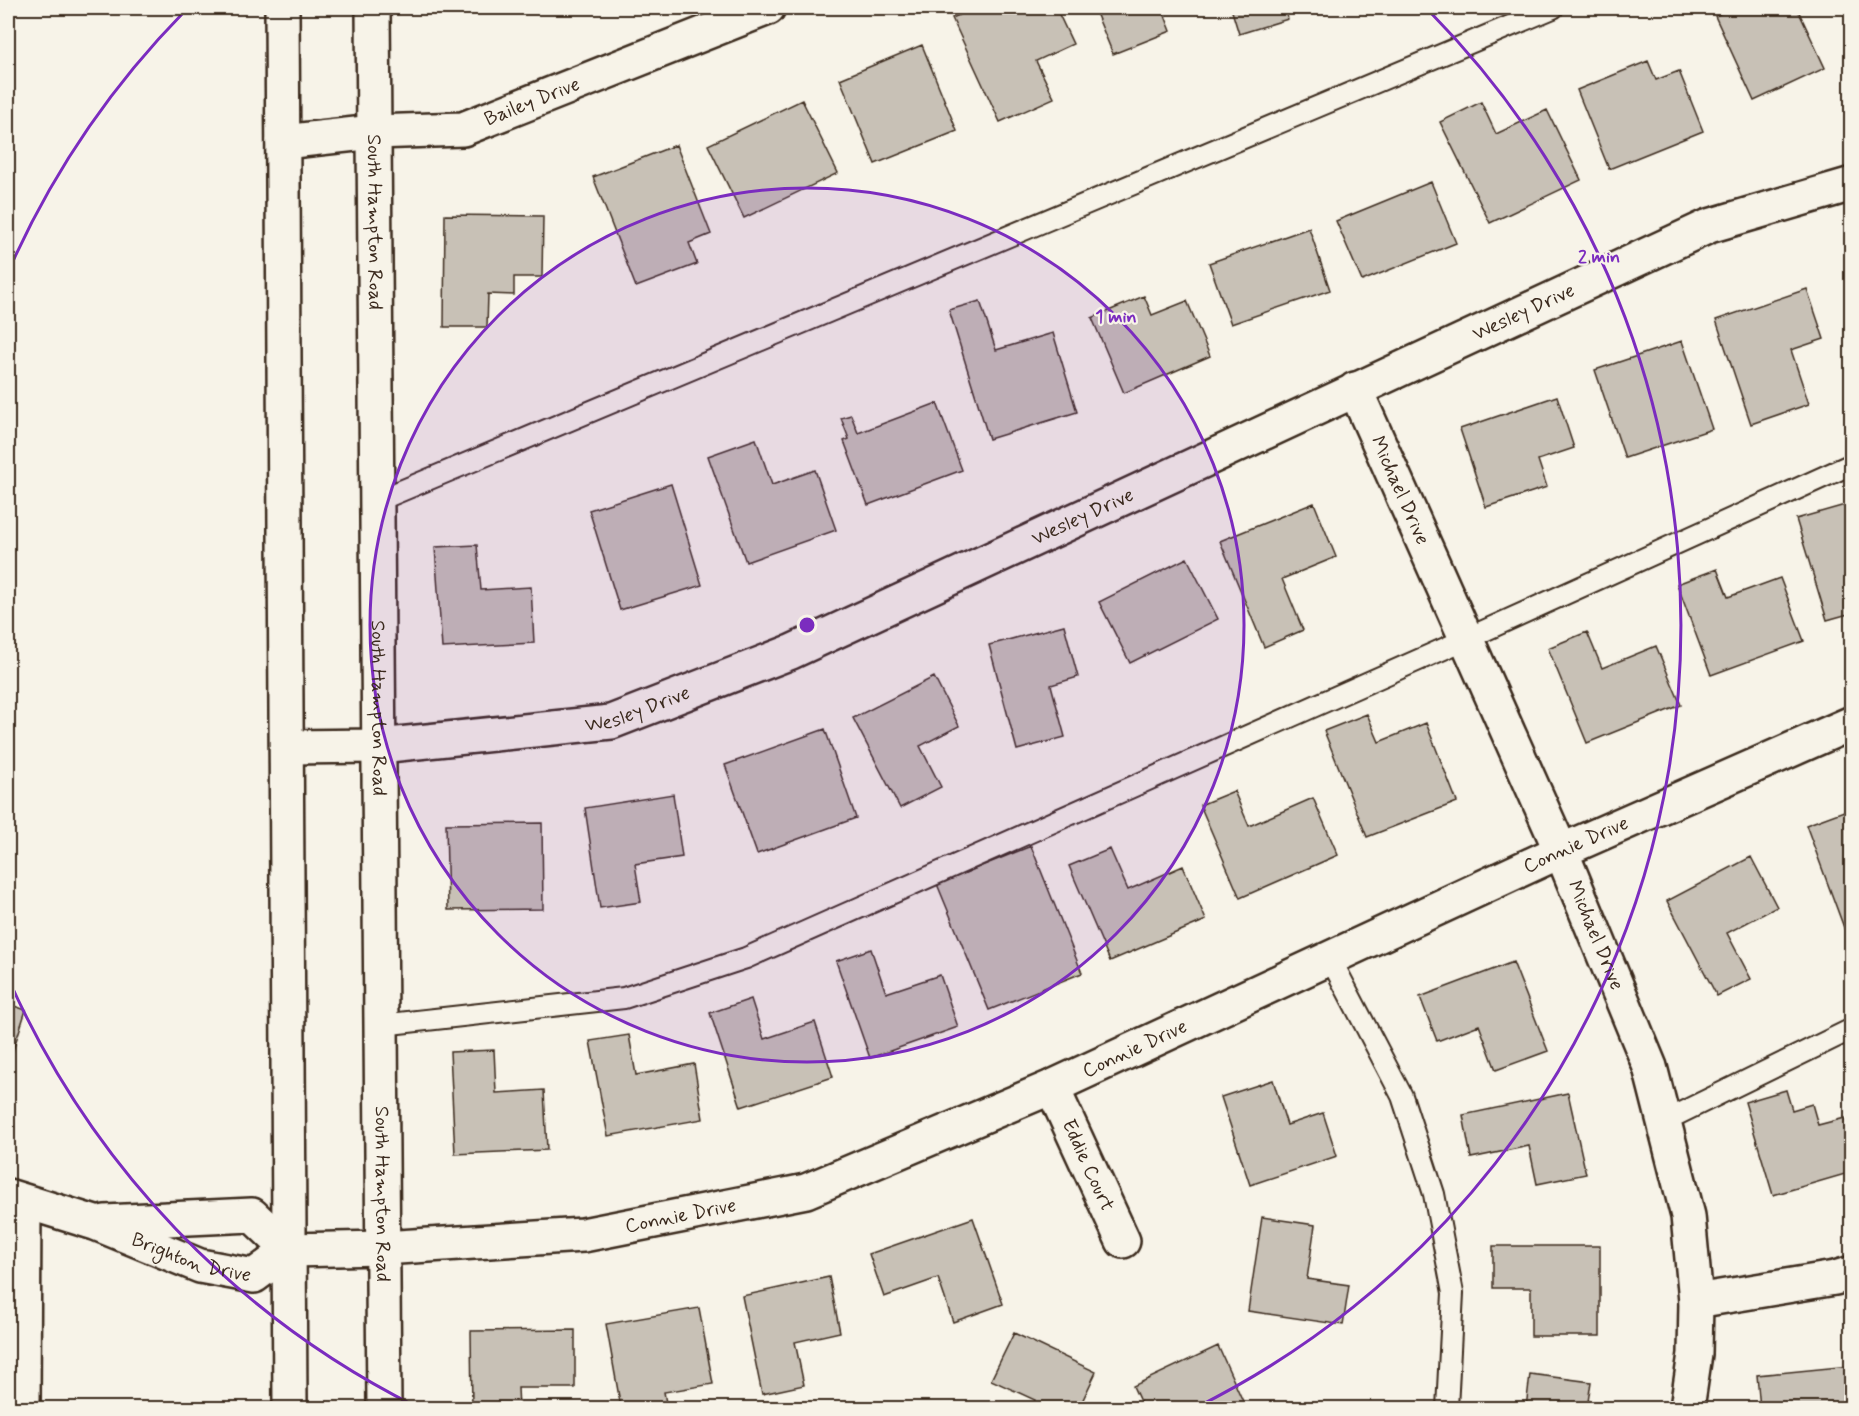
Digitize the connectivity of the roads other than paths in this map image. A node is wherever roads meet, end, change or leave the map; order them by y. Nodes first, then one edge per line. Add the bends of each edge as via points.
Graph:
1 (282, 8) edge
2 (373, 8) edge
3 (768, 8) edge
4 (1553, 8) edge
5 (374, 132) junction
6 (283, 142) junction
7 (1851, 184) edge
8 (1355, 389) junction
9 (1851, 464) edge
10 (377, 501) junction
11 (1466, 639) junction
12 (1851, 723) edge
13 (379, 746) junction
14 (287, 747) junction
15 (1561, 851) junction
16 (1330, 958) junction
17 (381, 1025) junction
18 (1851, 1029) edge
19 (1052, 1087) junction
20 (1664, 1121) junction
21 (16, 1199) edge
22 (94, 1223) junction
23 (1123, 1241) dead end
24 (383, 1248) junction
25 (289, 1250) junction
26 (1851, 1273) edge
27 (1696, 1301) junction
28 (22, 1408) edge
29 (290, 1408) edge
30 (384, 1408) edge
31 (1447, 1408) edge
32 (1688, 1408) edge

1 - 6 street
2 - 5 street, South Hampton Road
3 - 5 street, Bailey Drive via 463,129
4 - 10 lane
5 - 6 street, Bailey Drive
5 - 10 street, South Hampton Road
6 - 14 street
7 - 8 street, Wesley Drive via 1709,226
8 - 11 street, Michael Drive
8 - 13 street, Wesley Drive via 791,652 611,722
9 - 11 lane
10 - 13 street, South Hampton Road
11 - 15 street, Michael Drive
11 - 17 lane via 746,958 624,998
12 - 15 street, Connie Drive
13 - 14 street, Wesley Drive
13 - 17 street, South Hampton Road
14 - 25 street
15 - 16 street, Connie Drive
15 - 20 street, Michael Drive via 1650,1067
16 - 19 street, Connie Drive
16 - 31 lane via 1402,1096 1434,1194 1454,1293
17 - 24 street, South Hampton Road
18 - 20 lane
19 - 23 street, Eddie Court
19 - 24 street, Connie Drive via 806,1191 582,1235
20 - 27 street, Michael Drive via 1688,1216
21 - 22 street, Brighton Drive
21 - 28 street
22 - 25 street, Brighton Drive via 252,1215
22 - 25 street, Brighton Drive via 200,1266 254,1276
24 - 25 street, Connie Drive
24 - 30 street, South Hampton Road
25 - 29 street
26 - 27 street
27 - 32 street, Michael Drive

